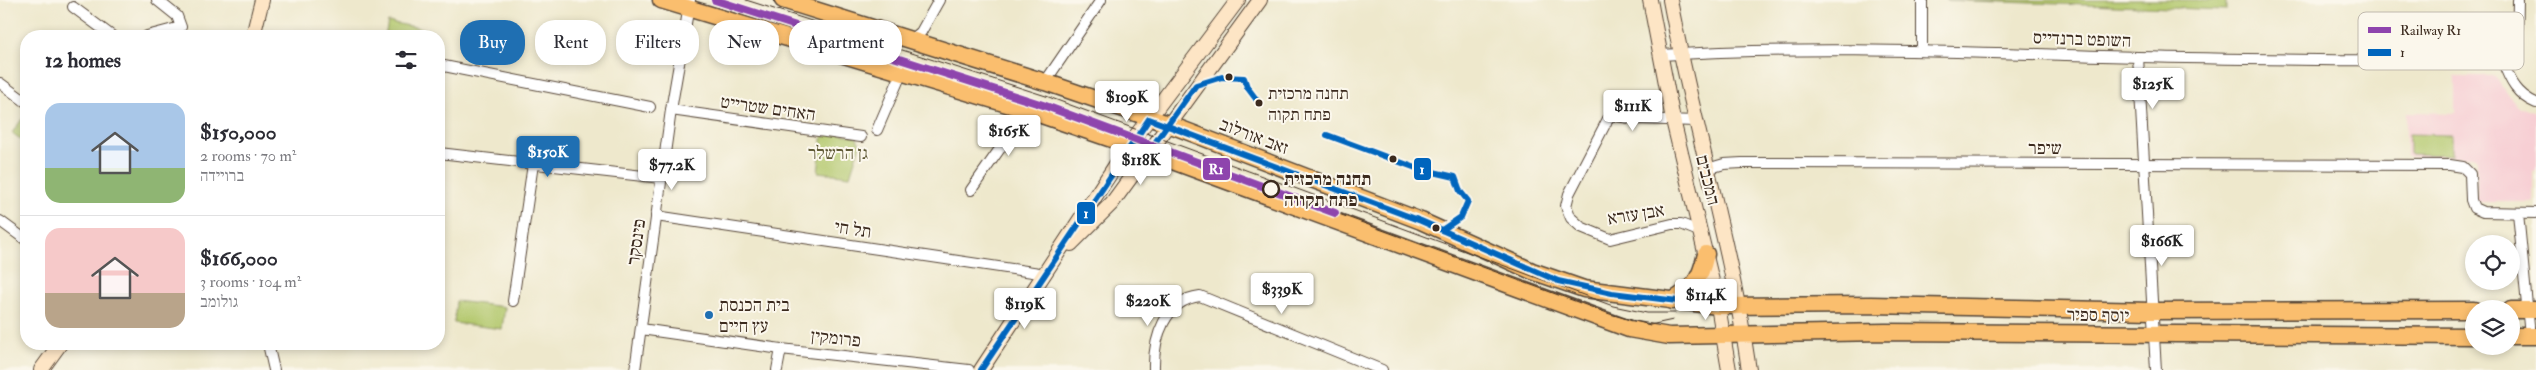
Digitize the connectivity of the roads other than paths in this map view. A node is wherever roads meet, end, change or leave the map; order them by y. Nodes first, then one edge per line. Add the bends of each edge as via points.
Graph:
1 (157, 0) edge
2 (262, 0) edge
3 (661, 0) edge
4 (783, 0) edge
5 (939, 0) edge
6 (1101, 0) edge
7 (1238, 0) edge
8 (1260, 0) edge
9 (1650, 0) edge
10 (1670, 0) edge
11 (1922, 0) edge
12 (689, 4) edge
13 (821, 6) edge
14 (73, 7) dead end
15 (104, 30) edge
16 (170, 30) edge
17 (254, 30) edge
18 (910, 41) junction
19 (1922, 50) junction
20 (1680, 54) junction
21 (1660, 55) junction
22 (2138, 57) junction
23 (2358, 60) edge
24 (445, 66) edge
25 (2506, 70) edge
26 (902, 72) junction
27 (1045, 82) junction
28 (0, 83) edge
29 (20, 98) edge
30 (2536, 103) edge
31 (650, 108) dead end
32 (670, 110) junction
33 (1027, 110) junction
34 (1148, 119) junction
35 (1673, 120) junction
36 (1696, 121) junction
37 (1168, 124) junction
38 (877, 130) dead end
39 (861, 137) dead end
40 (1129, 145) junction
41 (1148, 152) junction
42 (445, 154) edge
43 (533, 164) junction
44 (2143, 165) junction
45 (1707, 169) junction
46 (661, 178) junction
47 (971, 190) dead end
48 (2518, 213) junction
49 (2536, 213) edge
50 (656, 216) junction
51 (0, 222) edge
52 (1701, 232) junction
53 (20, 236) edge
54 (1060, 252) junction
55 (1706, 254) junction
56 (1046, 274) junction
57 (1672, 301) junction
58 (514, 302) dead end
59 (1718, 306) junction
60 (1739, 306) junction
61 (2465, 310) edge
62 (2524, 310) edge
63 (2152, 311) junction
64 (641, 329) junction
65 (1721, 334) junction
66 (1744, 334) junction
67 (2154, 336) junction
68 (2465, 336) edge
69 (2520, 336) edge
70 (2533, 336) edge
71 (781, 349) junction
72 (56, 350) edge
73 (269, 350) edge
74 (41, 370) edge
75 (274, 370) edge
76 (635, 370) edge
77 (777, 370) edge
78 (969, 370) edge
79 (981, 370) edge
80 (1154, 370) edge
81 (1382, 370) edge
82 (1729, 370) edge
83 (1749, 370) edge
84 (2156, 370) edge

1 - 16 street via 177,16 181,27
2 - 17 street
3 - 12 main road
4 - 13 main road, זאב אורלוב
5 - 18 street via 921,32
6 - 27 street
7 - 34 street
8 - 37 street
9 - 21 street, המכבים
10 - 20 street, המכבים
11 - 19 street
12 - 26 main road
12 - 32 street, פינסקר
13 - 18 main road, זאב אורלוב
14 - 15 street
18 - 27 main road, זאב אורלוב
19 - 20 street, השופט ברנדייס via 1739,50
19 - 22 street, השופט ברנדייס
20 - 21 street, השופט ברנדייס
20 - 36 street, המכבים
21 - 35 street, המכבים
22 - 23 street, השופט ברנדייס
22 - 44 street
24 - 31 street
25 - 30 street via 2513,86
26 - 33 main road
26 - 38 street
27 - 34 main road, זאב אורלוב
28 - 29 street
32 - 39 street, האחים שטרייט
32 - 46 street, פינסקר
33 - 40 main road
33 - 47 street
34 - 37 main road, זאב אורלוב
34 - 40 street
35 - 36 street, אבן עזרא
35 - 52 street, המכבים
35 - 52 street, אבן עזרא via 1610,115 1569,194 1566,206 1571,218 1581,227 1610,238 1672,224 1682,224
36 - 45 street, המכבים
37 - 41 street
37 - 57 main road, זאב אורלוב via 1422,221 1558,281 1584,289
40 - 41 main road
40 - 54 street
41 - 54 street via 1112,203
41 - 65 main road via 1629,329 1669,336
42 - 43 street
43 - 46 street
43 - 58 street
44 - 45 street, שיפר via 1742,163
44 - 48 street, שיפר via 2463,167 2470,174 2474,208 2483,212
44 - 63 street
45 - 60 street, המכבים
46 - 50 street, פינסקר
48 - 49 street
48 - 62 street
50 - 56 street, תל חי
50 - 64 street, פינסקר
51 - 53 street
52 - 55 street, המכבים
54 - 56 street
55 - 57 main road via 1701,275 1688,291
55 - 59 street, המכבים
56 - 79 street
57 - 59 main road, זאב אורלוב
59 - 60 main road, זאב אורלוב
59 - 65 street, המכבים
60 - 63 main road, יוסף ספיר via 1871,304
60 - 66 street, המכבים
61 - 63 main road, יוסף ספיר
62 - 70 street
63 - 67 street
64 - 71 street, פרומקין
64 - 76 street, פינסקר
65 - 66 main road, יוסף ספיר
65 - 82 street, המכבים
66 - 67 main road, יוסף ספיר via 1884,332
66 - 83 street, המכבים
67 - 68 main road, יוסף ספיר
67 - 84 street
69 - 70 main road
71 - 77 street
71 - 78 street, פרומקין
72 - 74 street
73 - 75 street
80 - 81 street via 1155,346 1160,330 1174,307 1191,297 1209,297

